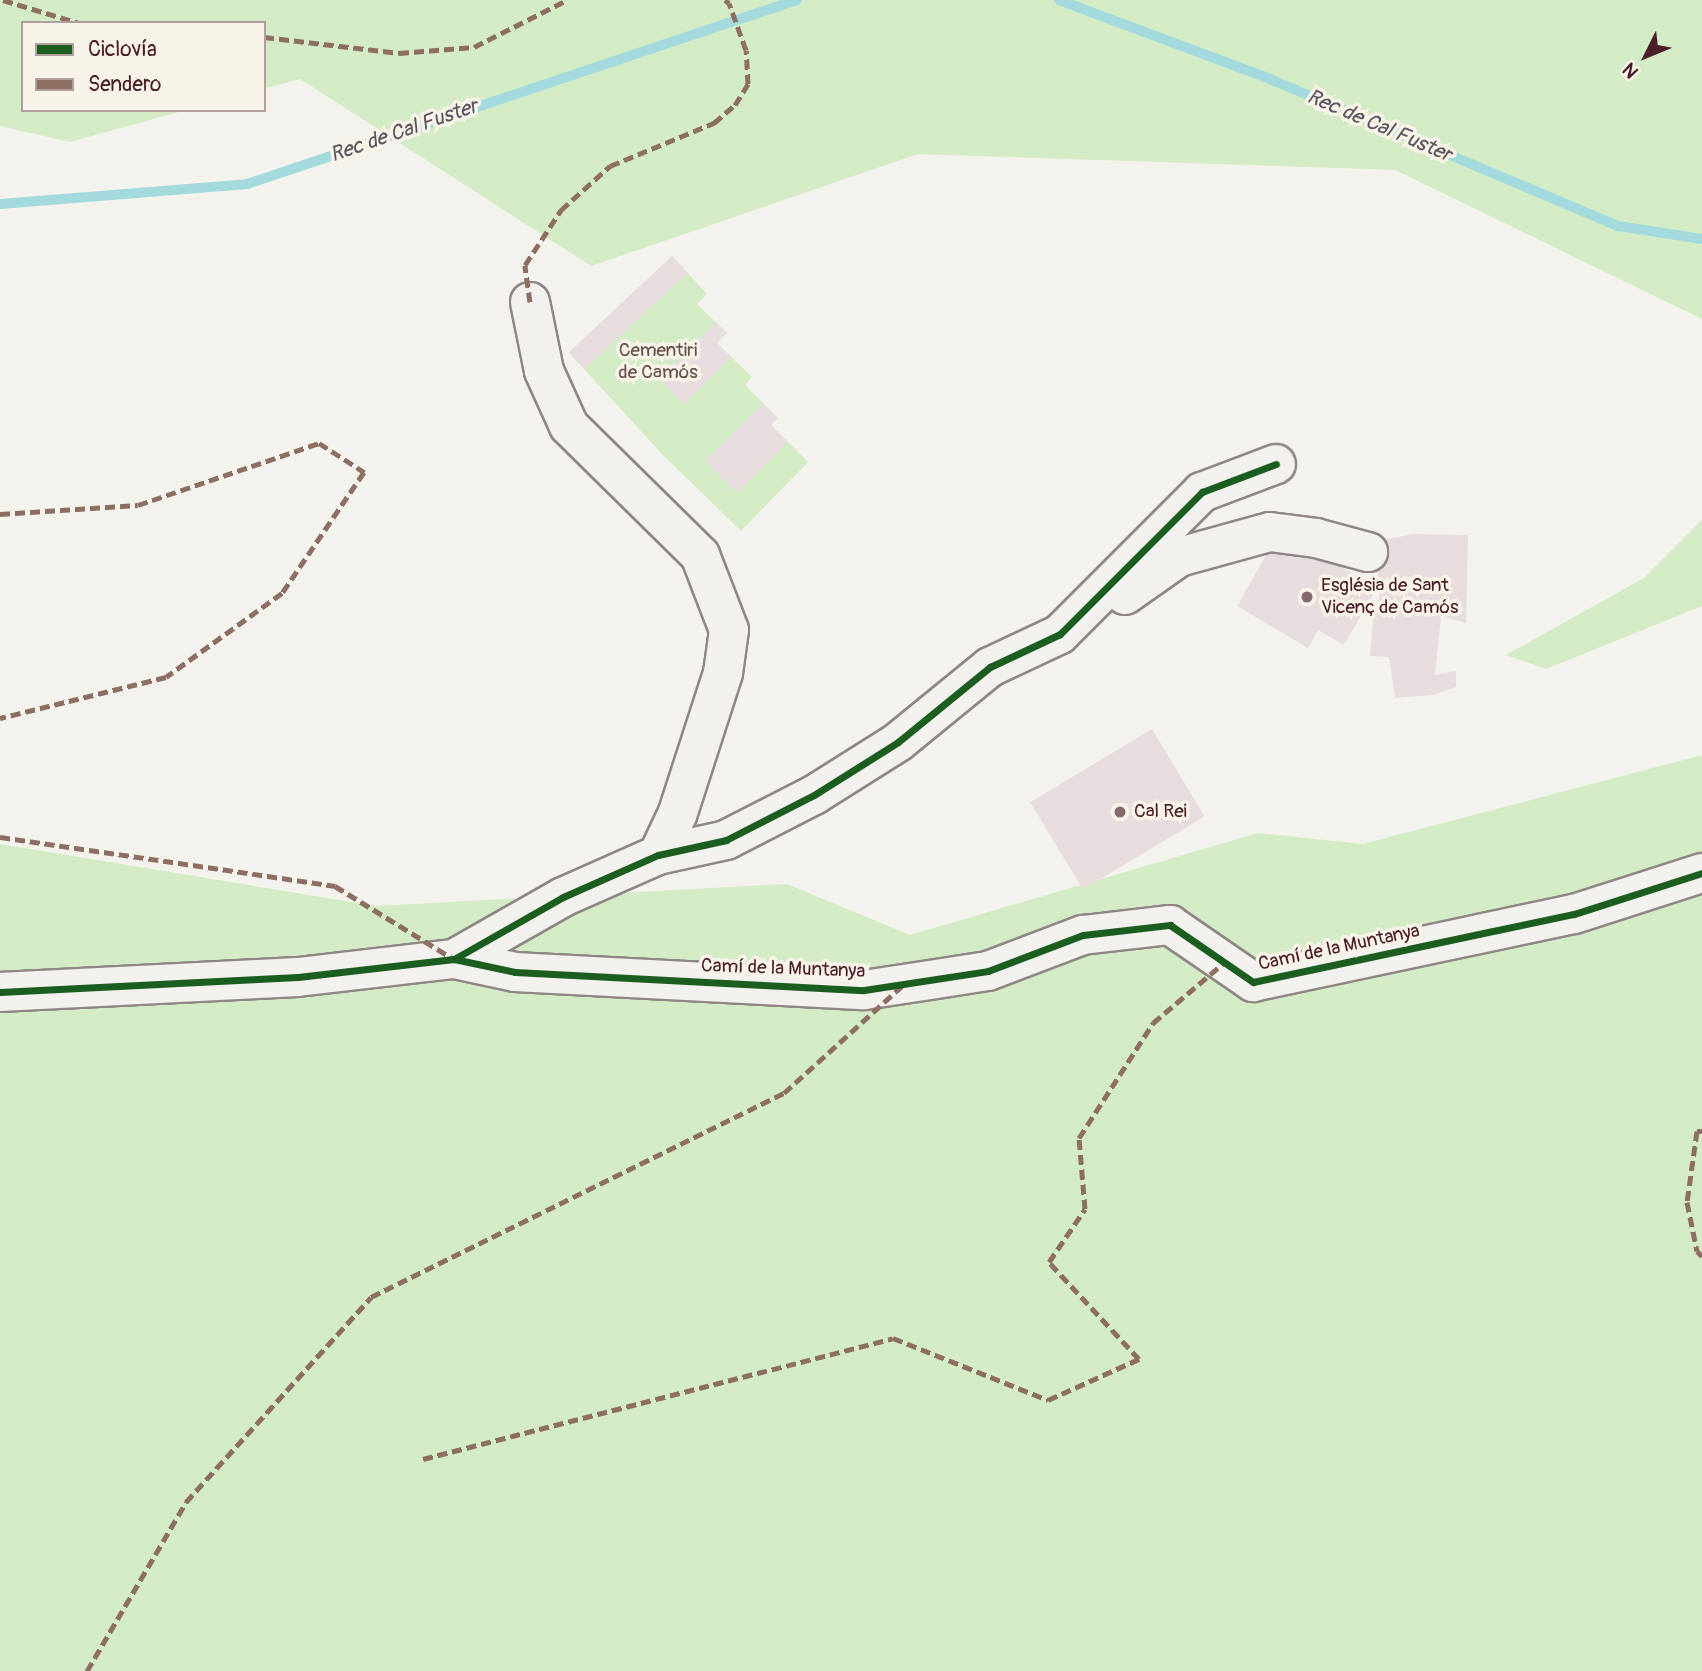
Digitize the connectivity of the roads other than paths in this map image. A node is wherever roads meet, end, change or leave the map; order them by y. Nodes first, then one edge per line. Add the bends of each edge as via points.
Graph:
1 (530, 302) dead end
2 (1276, 464) dead end
3 (1368, 552) dead end
4 (1060, 634) junction
5 (658, 855) junction
6 (1702, 873) edge
7 (454, 959) junction
8 (0, 992) edge

1 - 5 street via 544,371 569,426 700,555 729,630 723,673 677,815
2 - 4 street via 1202,492
3 - 4 street via 1270,532 1220,544 1179,557 1097,616
4 - 5 street via 990,667 898,742 814,795 726,840
5 - 7 street via 563,897
6 - 7 street, Camí de la Muntanya via 1574,914 1253,982 1170,925 1083,935 988,971 864,990 515,972
7 - 8 street via 298,977

